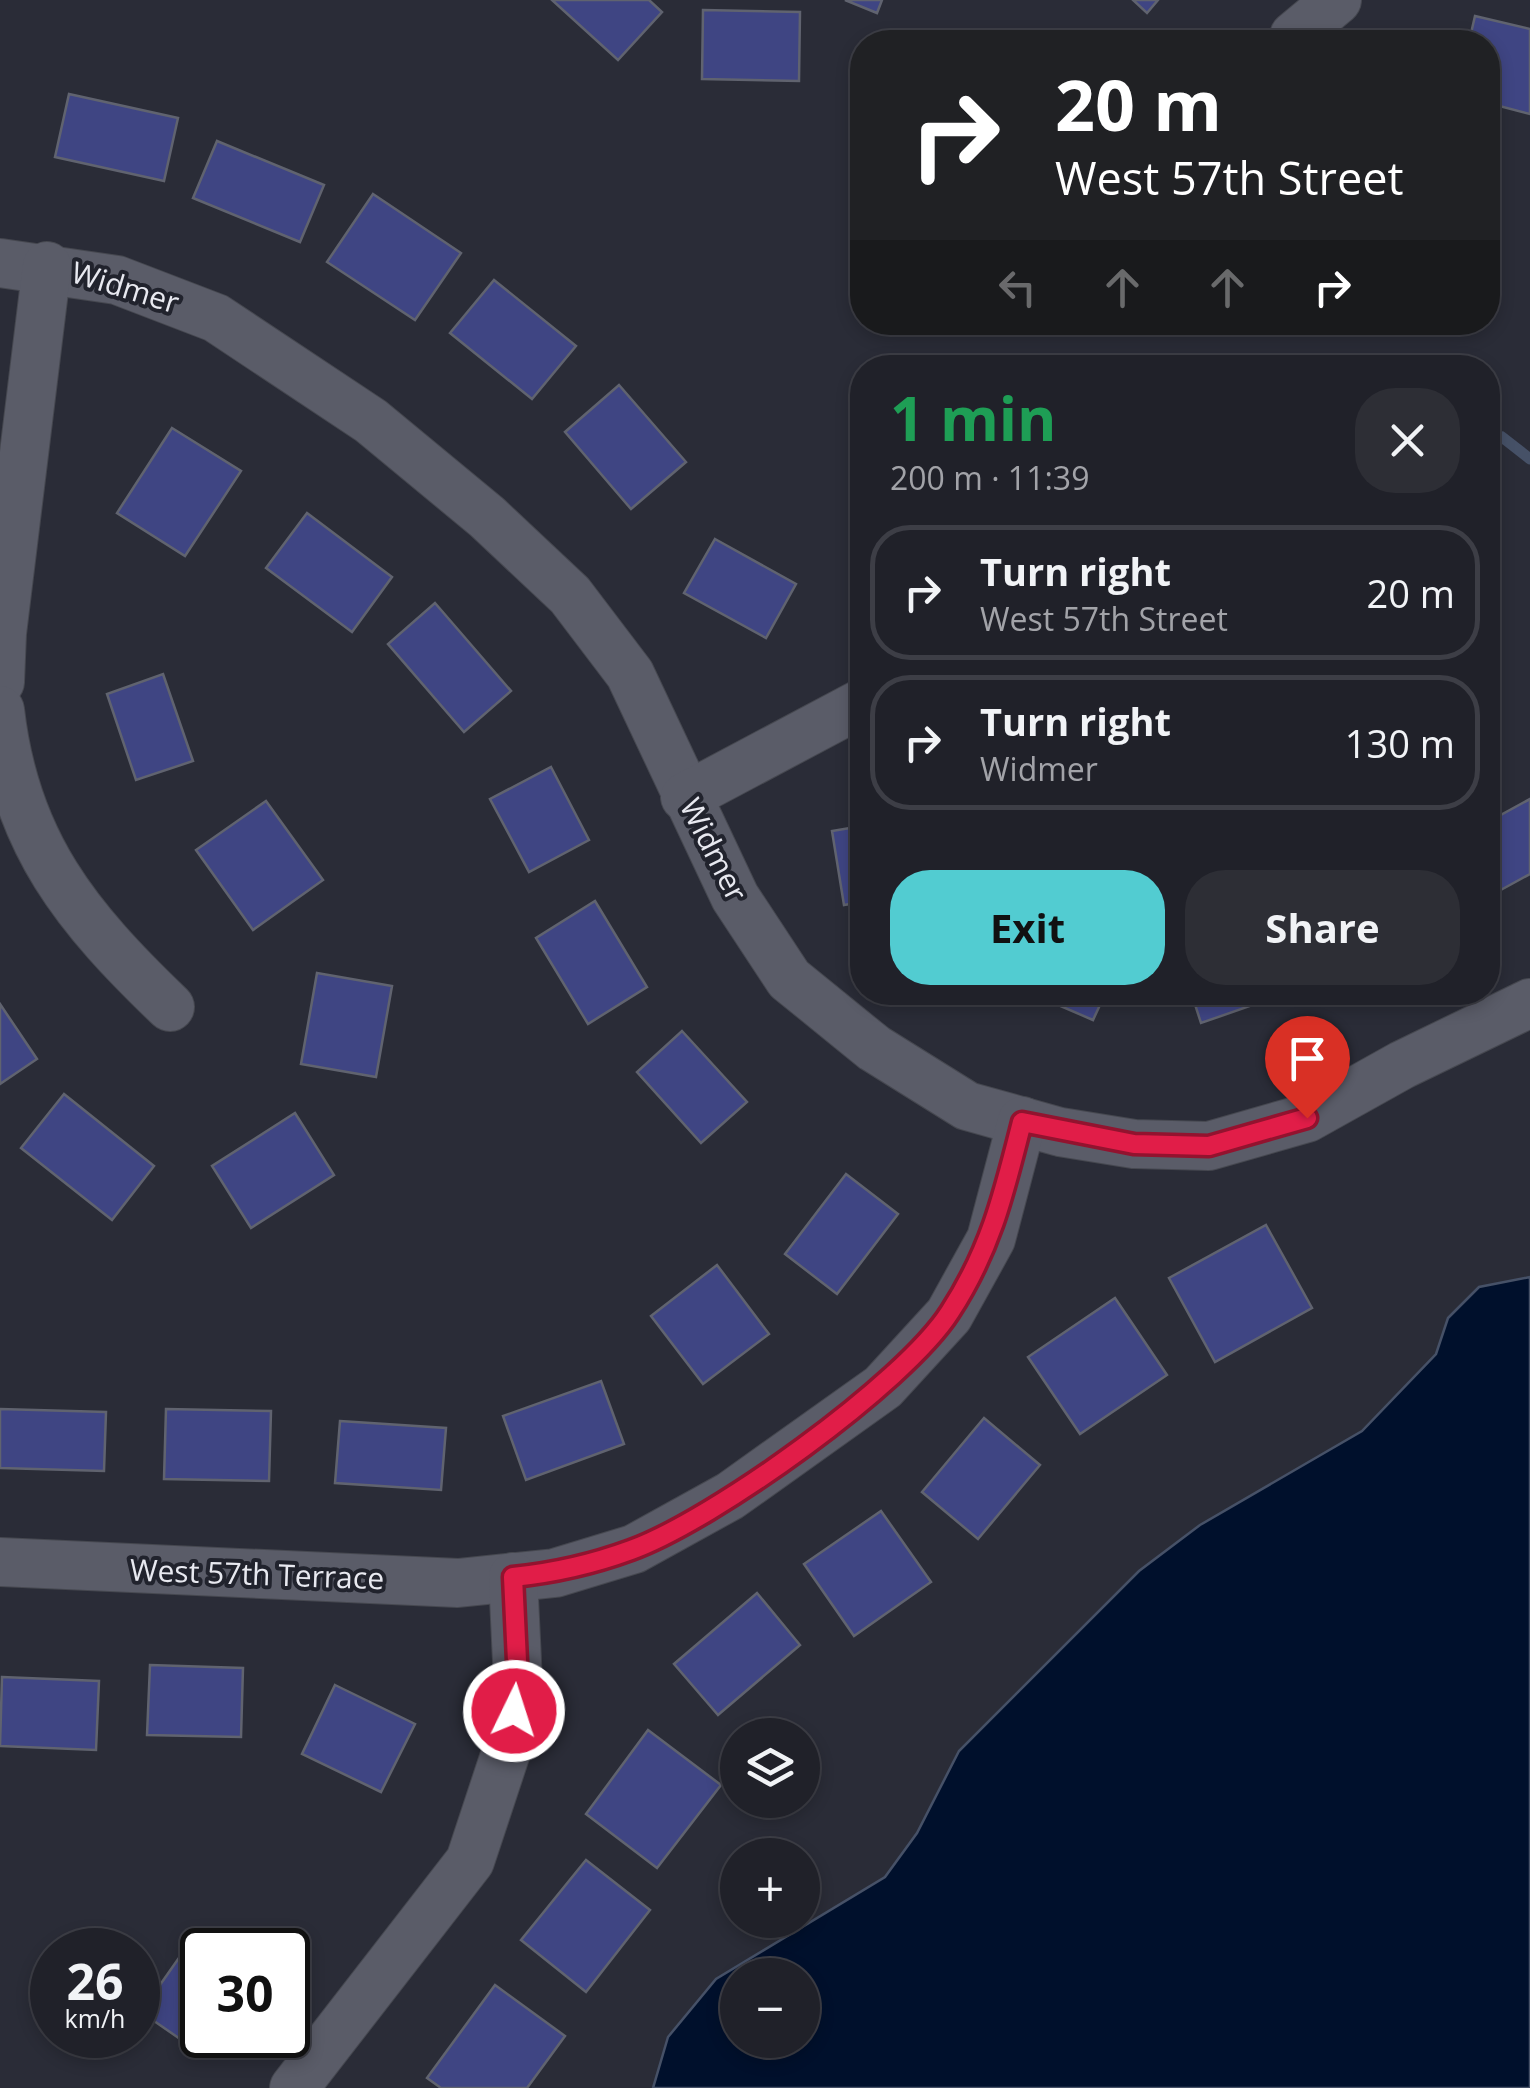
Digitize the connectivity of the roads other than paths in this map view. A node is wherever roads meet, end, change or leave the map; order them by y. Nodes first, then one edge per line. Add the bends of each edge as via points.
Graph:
1 (1337, 0) edge
2 (1301, 30) edge
3 (0, 263) edge
4 (47, 266) junction
5 (0, 682) edge
6 (850, 708) edge
7 (0, 710) edge
8 (685, 797) junction
9 (1530, 1003) edge
10 (170, 1007) dead end
11 (1022, 1122) junction
12 (0, 1562) edge
13 (513, 1577) junction
14 (294, 2088) edge

1 - 2 street
3 - 4 street, Widmer
4 - 5 street
4 - 8 street, Widmer via 150,291 247,336 370,421 487,517 570,595 630,674
6 - 8 street
7 - 10 street via 16,792 51,872 114,954
8 - 11 street, Widmer via 735,897 789,979 874,1048 967,1106
9 - 11 street, Widmer via 1307,1118 1209,1146 1134,1144
11 - 13 street, West 57th Terrace via 991,1240 949,1314 883,1387 730,1496 634,1550 555,1573
12 - 13 street, West 57th Terrace via 458,1584
13 - 14 street via 513,1720 470,1862

